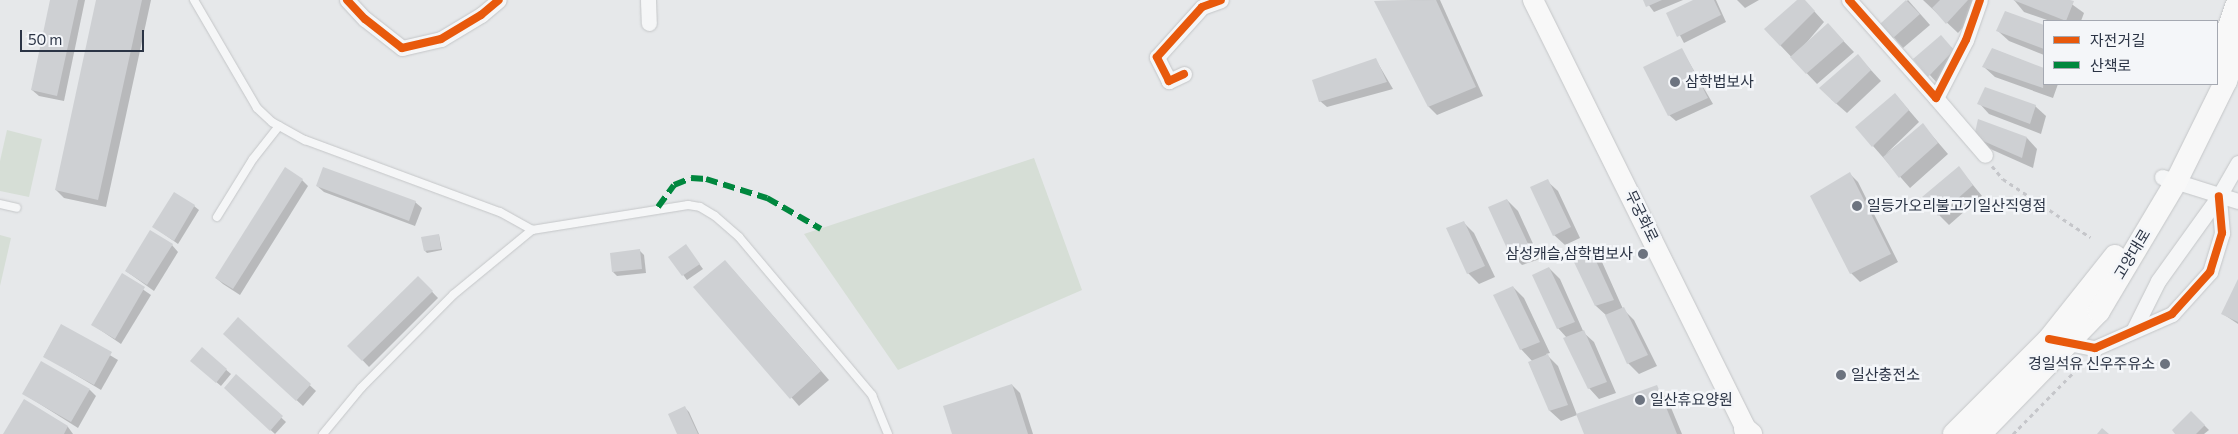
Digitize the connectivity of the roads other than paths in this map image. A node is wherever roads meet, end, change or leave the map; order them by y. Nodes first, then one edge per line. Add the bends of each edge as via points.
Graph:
1 (194, 0) edge
2 (347, 0) edge
3 (499, 0) edge
4 (648, 0) edge
5 (1533, 0) edge
6 (1848, 0) edge
7 (1980, 0) edge
8 (1214, 1) edge
9 (2238, 1) edge
10 (649, 23) dead end
11 (2238, 44) edge
12 (2218, 59) edge
13 (1184, 74) dead end
14 (2208, 85) edge
15 (1936, 98) junction
16 (279, 126) junction
17 (1984, 155) road end
18 (2238, 163) edge
19 (2169, 180) junction
20 (2219, 196) junction
21 (2238, 201) edge
22 (0, 204) edge
23 (17, 208) dead end
24 (217, 216) dead end
25 (532, 230) junction
26 (2133, 331) junction
27 (2060, 341) junction
28 (1748, 432) edge
29 (323, 434) edge
30 (888, 434) edge
31 (1954, 434) edge
32 (1980, 434) edge

1 - 16 lane via 256,108
2 - 3 street via 365,20 402,48 441,39 482,15
4 - 10 street
5 - 28 main road, 무궁화로
6 - 15 street
7 - 15 street via 1966,40
8 - 13 street via 1202,7 1157,57 1169,81
9 - 12 main road
11 - 19 main road, 고양대로 via 2226,81
14 - 19 main road, 고양대로
15 - 17 street
16 - 24 lane via 253,159
16 - 25 lane via 305,140 500,212
18 - 20 street
19 - 20 street
19 - 27 main road, 고양대로
20 - 21 street
20 - 26 street via 2158,282
20 - 26 street via 2222,233 2210,272 2172,314
22 - 23 lane
25 - 29 lane via 454,294 361,388
25 - 30 lane via 670,205 700,207 739,238 872,395
26 - 27 street via 2095,348
27 - 31 main road, 고양대로
27 - 32 main road, 고양대로

